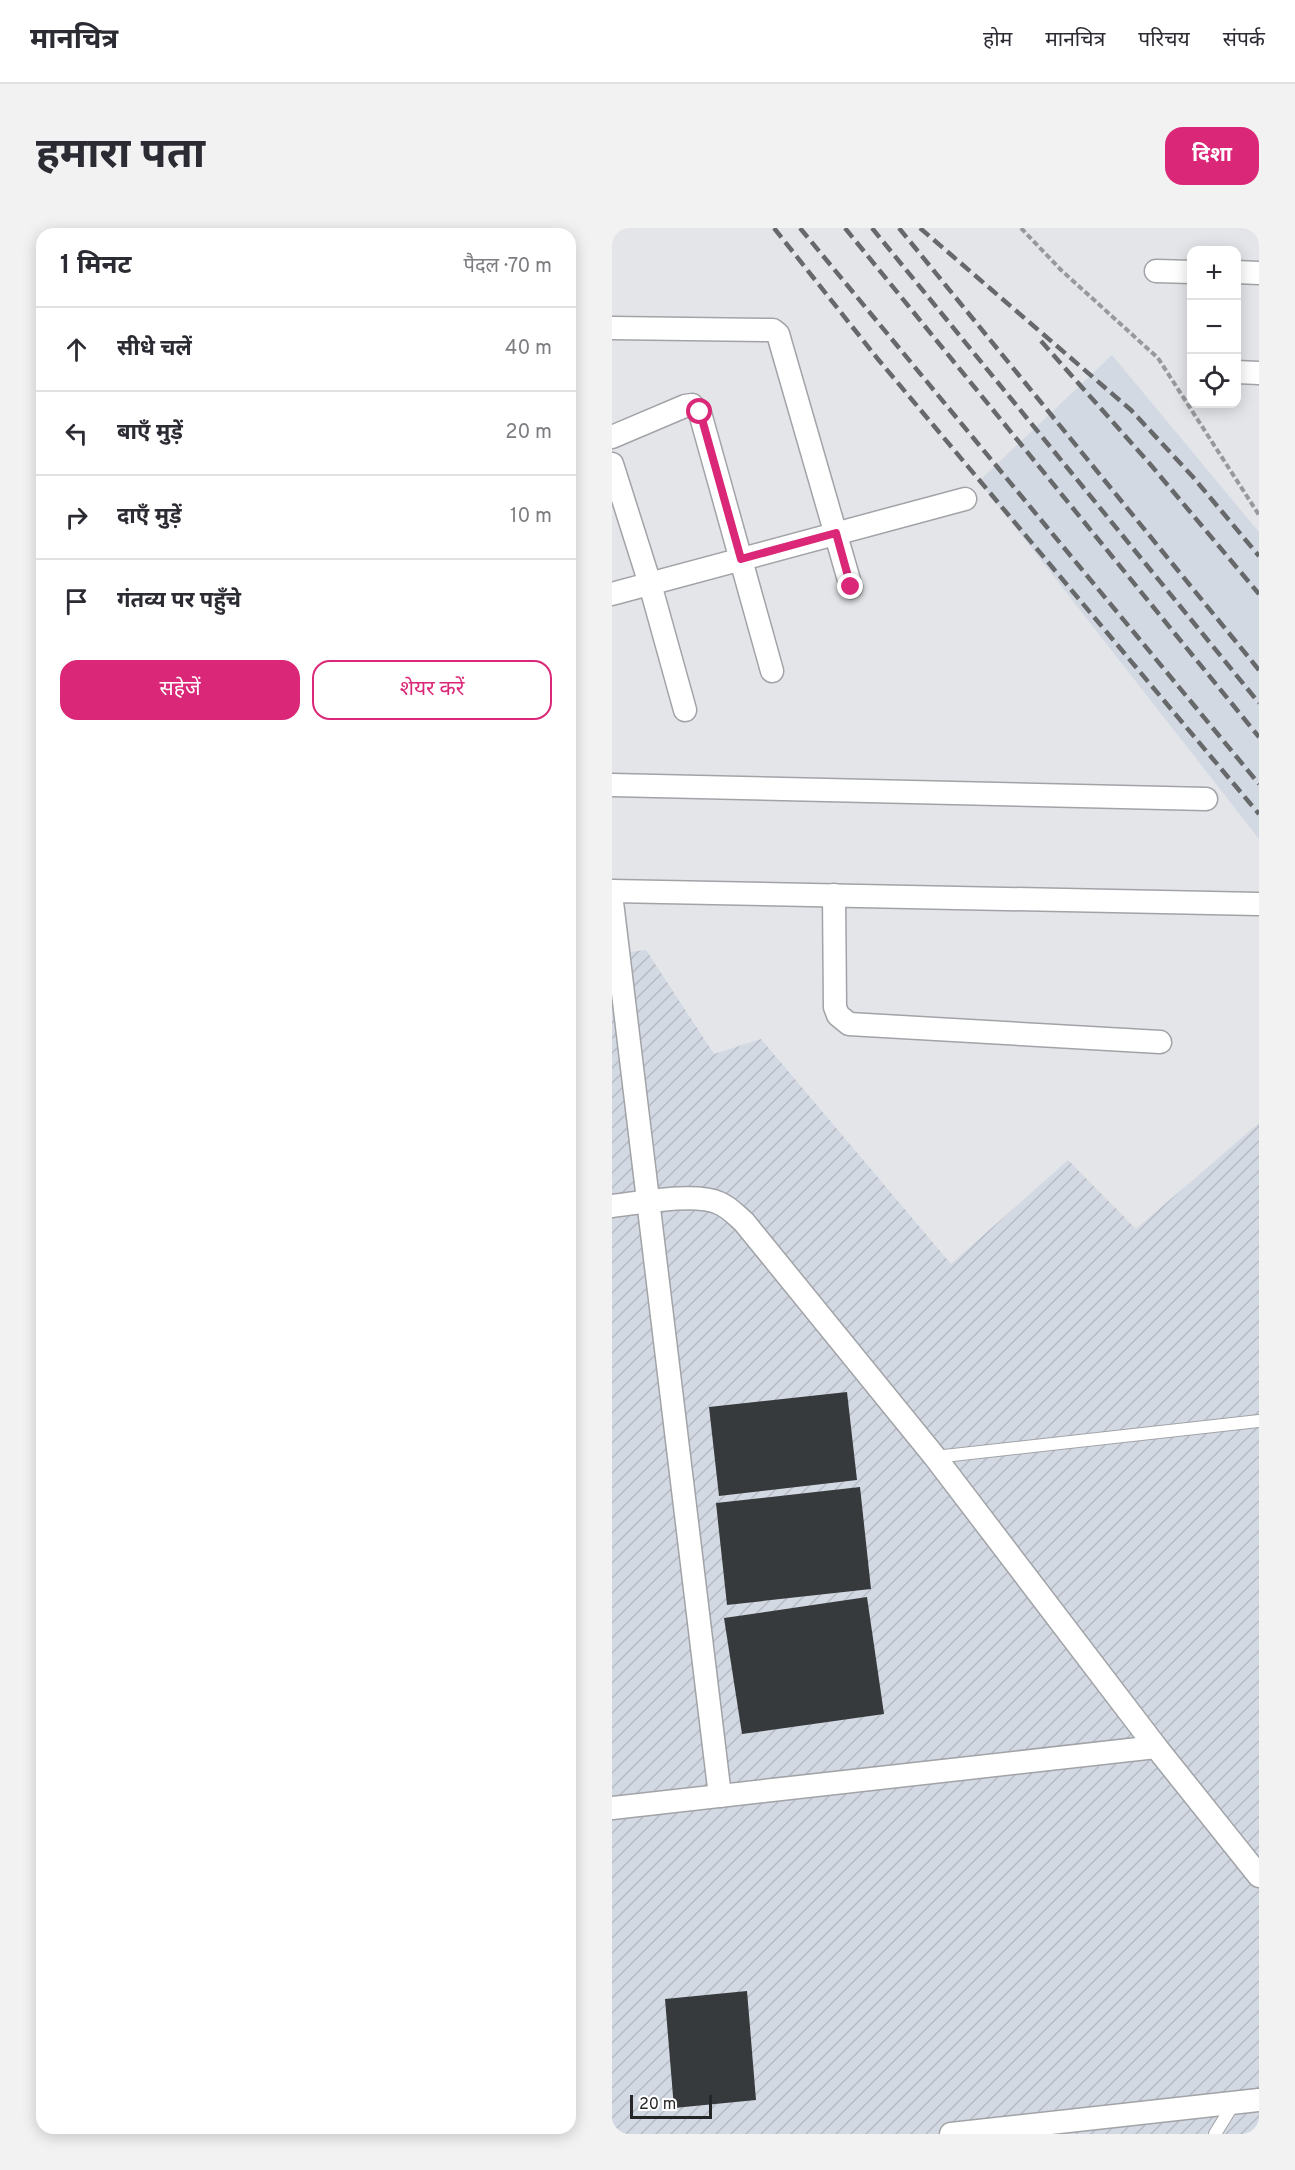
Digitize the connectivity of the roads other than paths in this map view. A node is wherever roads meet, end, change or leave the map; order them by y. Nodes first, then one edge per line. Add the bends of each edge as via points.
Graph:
1 (1156, 271) dead end
2 (1187, 272) edge
3 (1241, 272) edge
4 (1259, 273) edge
5 (612, 328) edge
6 (1241, 372) edge
7 (1259, 372) edge
8 (612, 437) edge
9 (612, 464) edge
10 (965, 499) dead end
11 (836, 533) junction
12 (741, 559) junction
13 (650, 584) junction
14 (851, 587) dead end
15 (612, 594) edge
16 (772, 671) dead end
17 (685, 710) dead end
18 (612, 785) edge
19 (1206, 799) dead end
20 (612, 891) edge
21 (834, 895) junction
22 (612, 902) edge
23 (1259, 904) edge
24 (1160, 1041) dead end
25 (648, 1202) junction
26 (612, 1206) edge
27 (1259, 1421) edge
28 (935, 1457) junction
29 (1156, 1747) junction
30 (720, 1796) junction
31 (612, 1808) edge
32 (1259, 1876) edge
33 (1259, 2100) edge
34 (1234, 2103) junction
35 (951, 2134) edge
36 (1215, 2134) edge

1 - 2 street
3 - 4 street
5 - 11 street via 773,330 778,334
6 - 7 street
8 - 12 street via 685,406 697,408
9 - 13 street
10 - 11 street
11 - 12 street
11 - 14 street
12 - 13 street
12 - 16 street
13 - 15 street
13 - 17 street
18 - 19 street
20 - 21 street
21 - 23 street
21 - 24 street via 835,1006 838,1015 849,1024
22 - 25 street
25 - 26 street
25 - 28 street via 699,1198 731,1210
25 - 30 street
27 - 28 lane
28 - 29 street
29 - 30 street
29 - 32 street
30 - 31 street
33 - 34 street
34 - 35 street
34 - 36 lane

